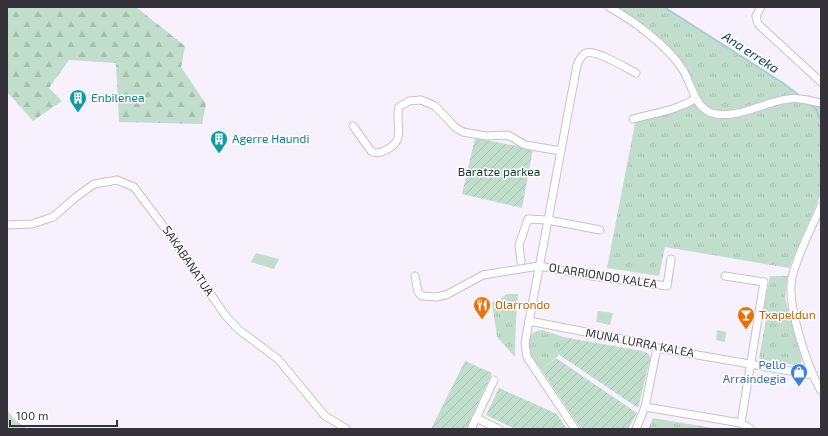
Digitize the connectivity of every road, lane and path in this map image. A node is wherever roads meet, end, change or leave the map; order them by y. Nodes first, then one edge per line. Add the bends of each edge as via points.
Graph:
1 (609, 7) edge
2 (761, 7) edge
3 (636, 73) dead end
4 (821, 82) edge
5 (695, 99) junction
6 (821, 103) edge
7 (633, 119) dead end
8 (353, 126) dead end
9 (561, 151) junction
10 (821, 206) edge
11 (548, 220) junction
12 (7, 225) edge
13 (600, 230) dead end
14 (671, 259) dead end
15 (521, 261) dead end
16 (539, 266) junction
17 (415, 276) dead end
18 (725, 276) dead end
19 (530, 321) junction
20 (657, 348) junction
21 (750, 363) junction
22 (813, 375) junction
23 (494, 380) dead end
24 (821, 391) edge
25 (645, 407) junction
26 (476, 418) junction
27 (741, 423) junction
28 (347, 429) edge
29 (471, 429) edge
30 (499, 429) edge
31 (575, 429) edge
32 (636, 429) edge
33 (751, 429) edge

1 - 5 street via 653,38 673,58 690,83
2 - 4 street via 756,16 758,24
3 - 9 street, OLARRIONDO KALEA via 594,52 585,53 580,58
5 - 6 street via 707,110 727,115 788,99
5 - 7 street via 666,112
8 - 9 street via 371,151 383,152 398,139 398,107 409,101 421,100 435,106 463,132 486,136 508,135 525,145
9 - 11 street, OLARRIONDO KALEA
10 - 22 street via 794,272 790,290
11 - 13 street
11 - 15 street via 528,219 519,245
11 - 16 street, OLARRIONDO KALEA
12 - 28 street, SAKABANATUA via 32,224 53,217 94,184 117,180 134,187 174,239 225,315 239,330 278,359 325,416
14 - 16 street, OLARRIONDO KALEA via 667,286
16 - 17 street via 483,275 436,297 422,296 418,292
16 - 19 street, OLARRIONDO KALEA
18 - 21 street via 764,282
19 - 20 street, MUNA LURRA KALEA via 648,344
19 - 31 street, OLARRIONDO KALEA via 525,343 527,357
20 - 21 street, MUNA LURRA KALEA
20 - 25 street
21 - 22 street, MUNA LURRA KALEA
21 - 27 street
22 - 24 street
23 - 26 street
25 - 27 street
25 - 32 street
26 - 29 street
26 - 30 street
27 - 33 street

